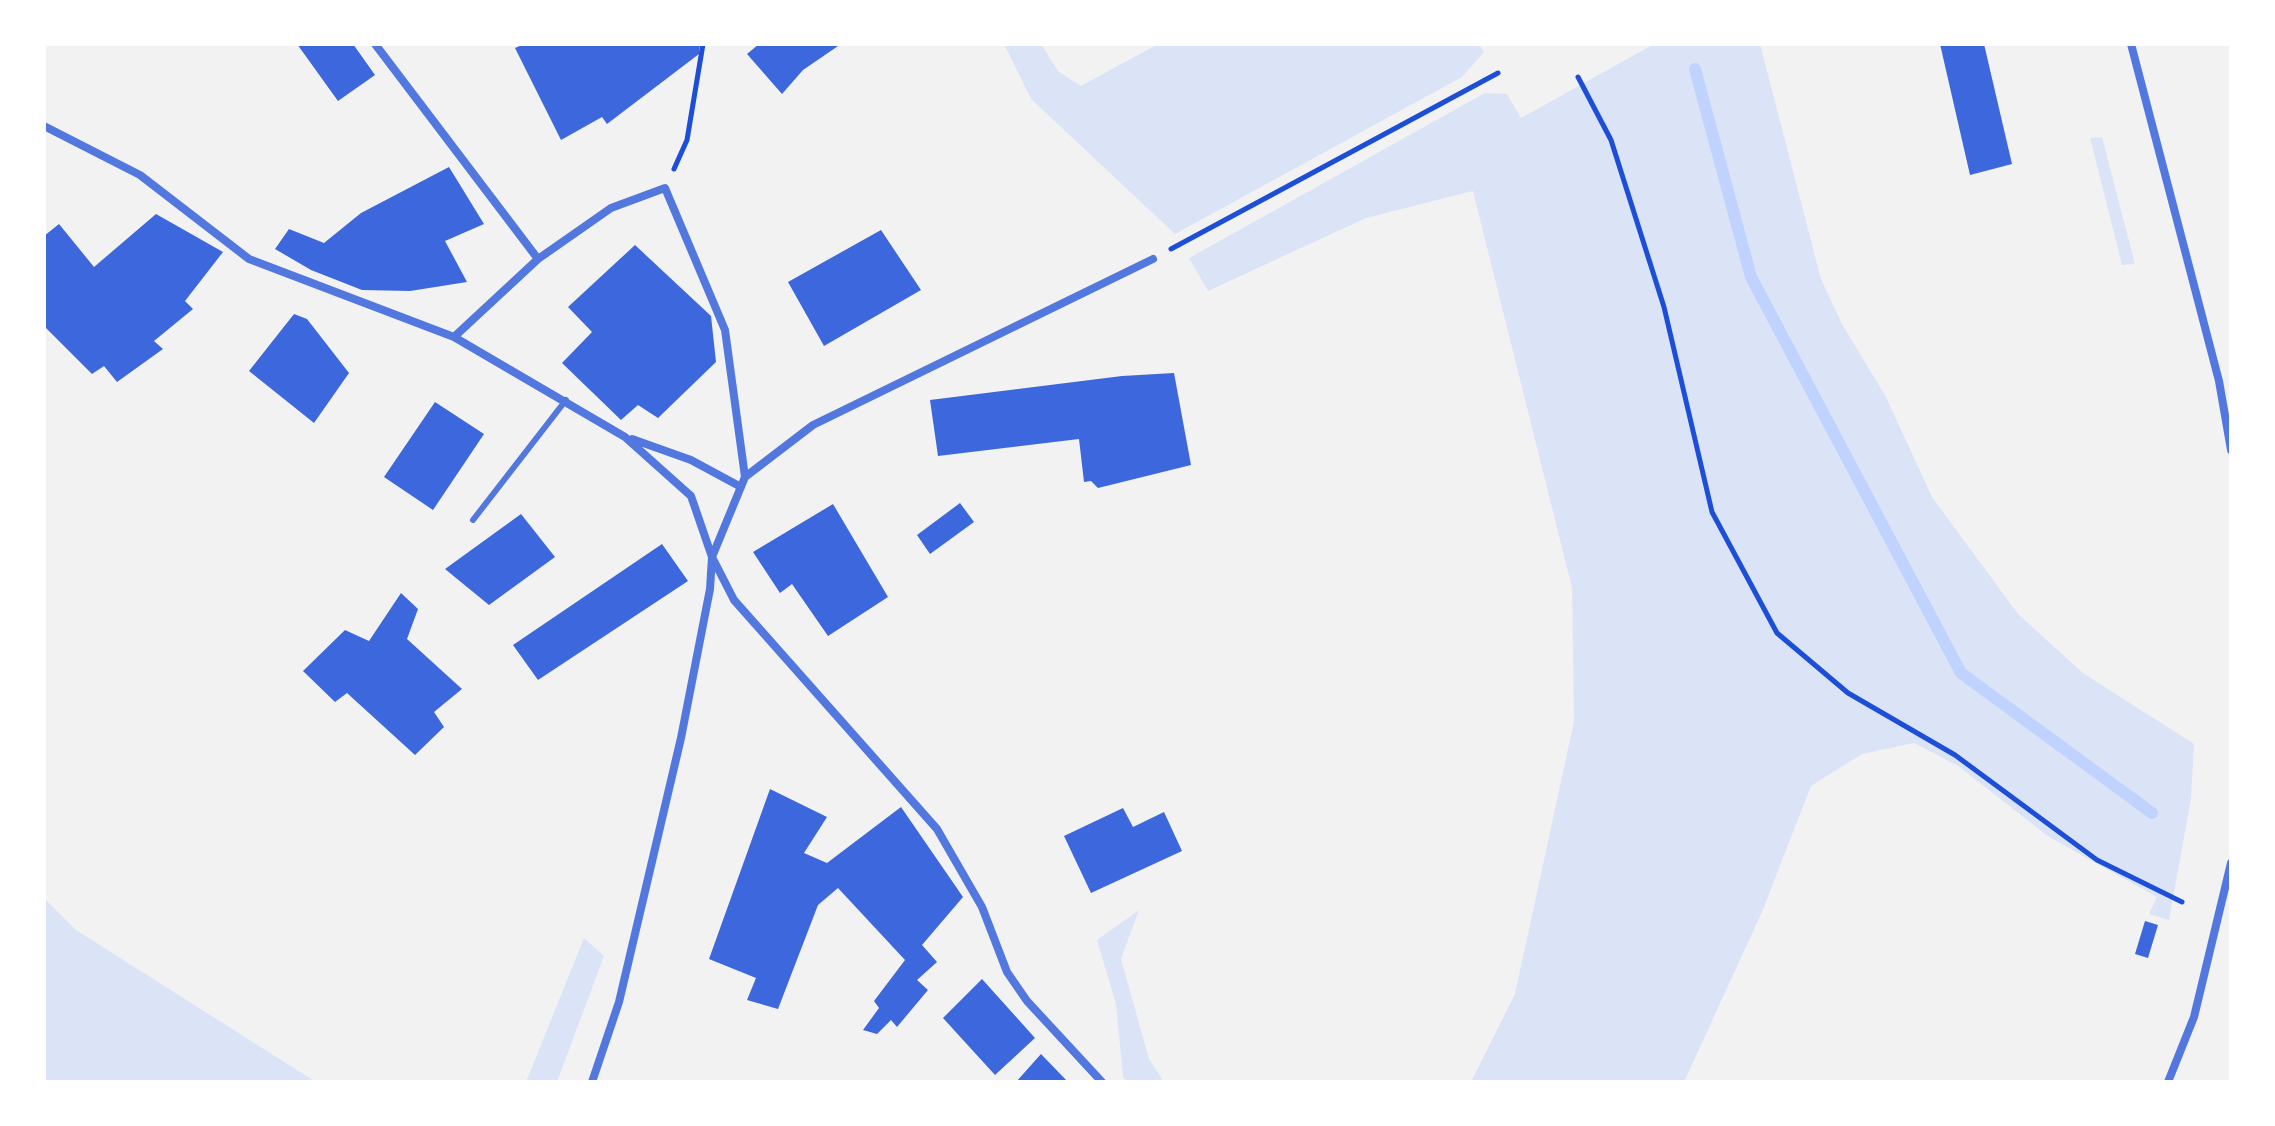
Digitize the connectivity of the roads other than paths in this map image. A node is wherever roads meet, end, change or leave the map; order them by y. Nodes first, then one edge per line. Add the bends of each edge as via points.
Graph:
1 (375, 44) edge
2 (2131, 44) edge
3 (44, 126) edge
4 (538, 259) junction
5 (1153, 259) road end
6 (454, 337) junction
7 (566, 400) junction
8 (625, 437) junction
9 (2231, 450) edge
10 (745, 477) junction
11 (741, 487) junction
12 (473, 520) dead end
13 (712, 557) junction
14 (2231, 863) edge
15 (592, 1082) edge
16 (1102, 1082) edge
17 (2168, 1082) edge

1 - 4 street
2 - 9 street via 2219,381
3 - 6 street via 140,175 249,259
4 - 6 street
4 - 10 street via 611,208 665,188 725,330
5 - 10 street via 813,425
6 - 7 street
7 - 8 street
7 - 12 lane
8 - 11 street via 691,460
8 - 13 street via 691,496
10 - 11 street
11 - 13 street
13 - 15 street via 681,738 619,1002
13 - 16 street via 734,600 937,829 982,907 1007,972
14 - 17 street via 2194,1017

